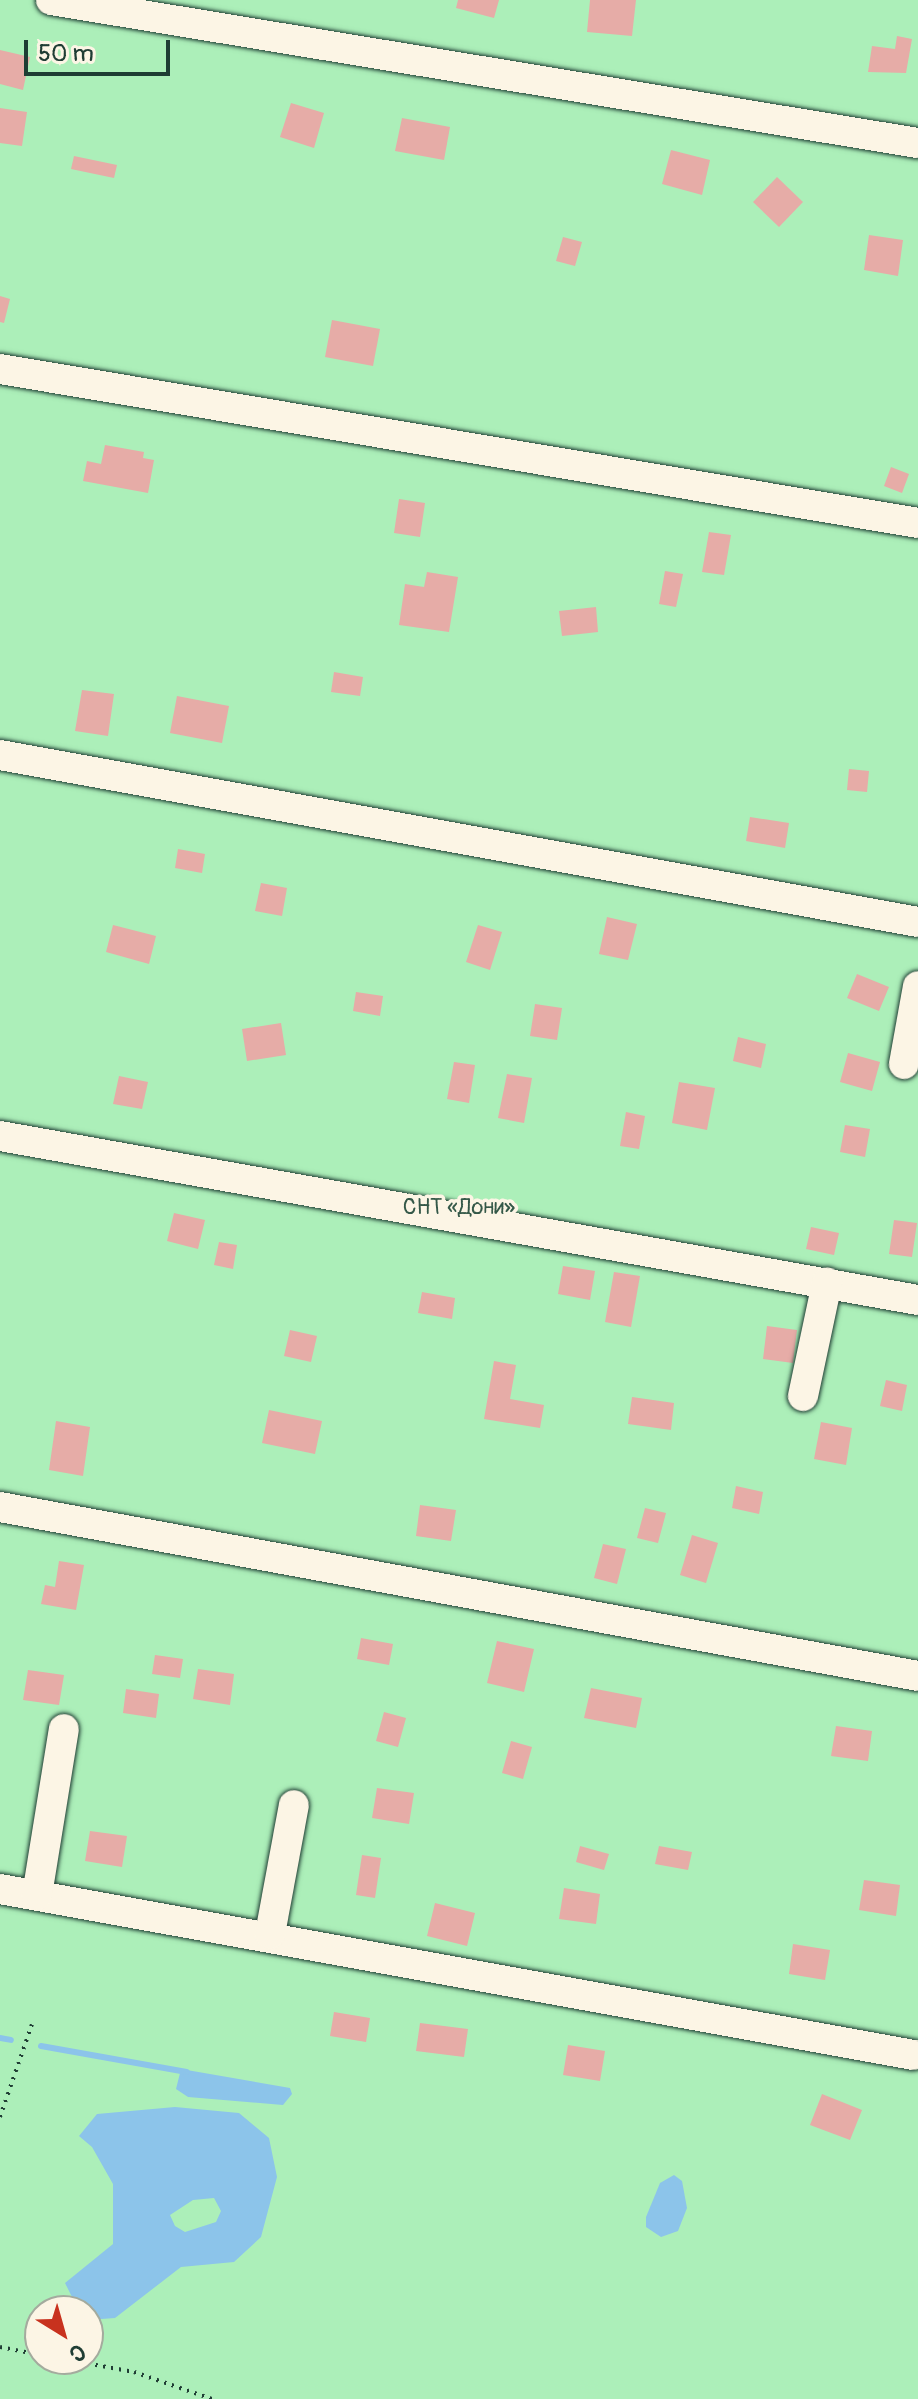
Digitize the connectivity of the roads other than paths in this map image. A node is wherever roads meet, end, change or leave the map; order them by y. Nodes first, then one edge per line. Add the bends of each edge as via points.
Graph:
1 (51, 0) edge
2 (918, 143) edge
3 (0, 369) edge
4 (918, 523) edge
5 (0, 755) edge
6 (918, 922) edge
7 (918, 986) edge
8 (904, 1064) dead end
9 (0, 1136) edge
10 (827, 1283) junction
11 (918, 1300) edge
12 (803, 1396) dead end
13 (0, 1507) edge
14 (918, 1676) edge
15 (64, 1729) dead end
16 (294, 1805) dead end
17 (0, 1889) edge
18 (37, 1895) junction
19 (270, 1934) junction
20 (913, 2055) dead end

1 - 2 lane
3 - 4 lane
5 - 6 lane
7 - 8 lane
9 - 10 lane
10 - 11 lane
10 - 12 lane
13 - 14 lane
15 - 18 lane
16 - 19 lane
17 - 18 lane
18 - 19 lane
19 - 20 lane

